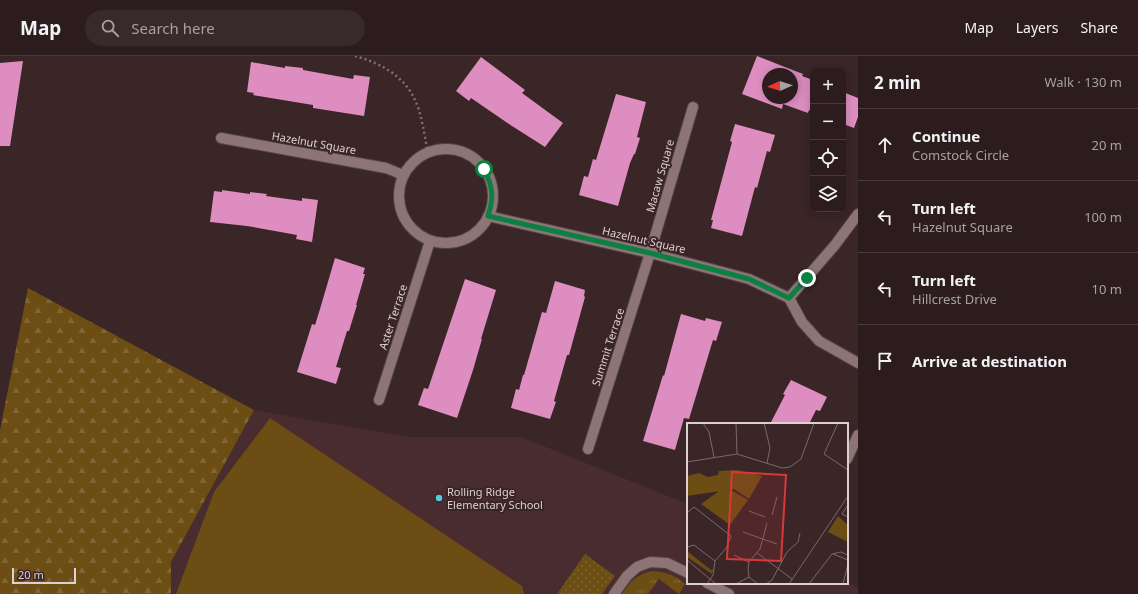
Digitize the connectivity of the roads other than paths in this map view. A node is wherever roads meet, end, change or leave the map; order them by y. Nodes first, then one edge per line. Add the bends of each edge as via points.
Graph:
1 (693, 107) dead end
2 (220, 138) dead end
3 (403, 175) junction
4 (858, 214) edge
5 (488, 216) junction
6 (430, 241) junction
7 (650, 253) junction
8 (789, 298) junction
9 (858, 363) edge
10 (379, 400) dead end
11 (858, 435) edge
12 (588, 449) dead end
13 (848, 457) edge
14 (687, 572) edge
15 (709, 584) edge
16 (614, 594) edge
17 (729, 594) edge

1 - 7 street, Macaw Square
2 - 3 street, Hazelnut Square via 386,168
3 - 5 street via 417,158 428,152 453,149 464,153 476,159 490,180 493,192
3 - 6 street via 398,197 404,219 418,235
4 - 8 street
5 - 6 street via 474,234 461,241 448,244
5 - 7 street, Hazelnut Square
6 - 10 street, Aster Terrace
7 - 8 street, Hazelnut Square via 749,279
7 - 12 street, Summit Terrace
8 - 9 street via 802,322 819,341
11 - 13 street
14 - 16 street via 668,563 650,562 636,567
15 - 17 street

